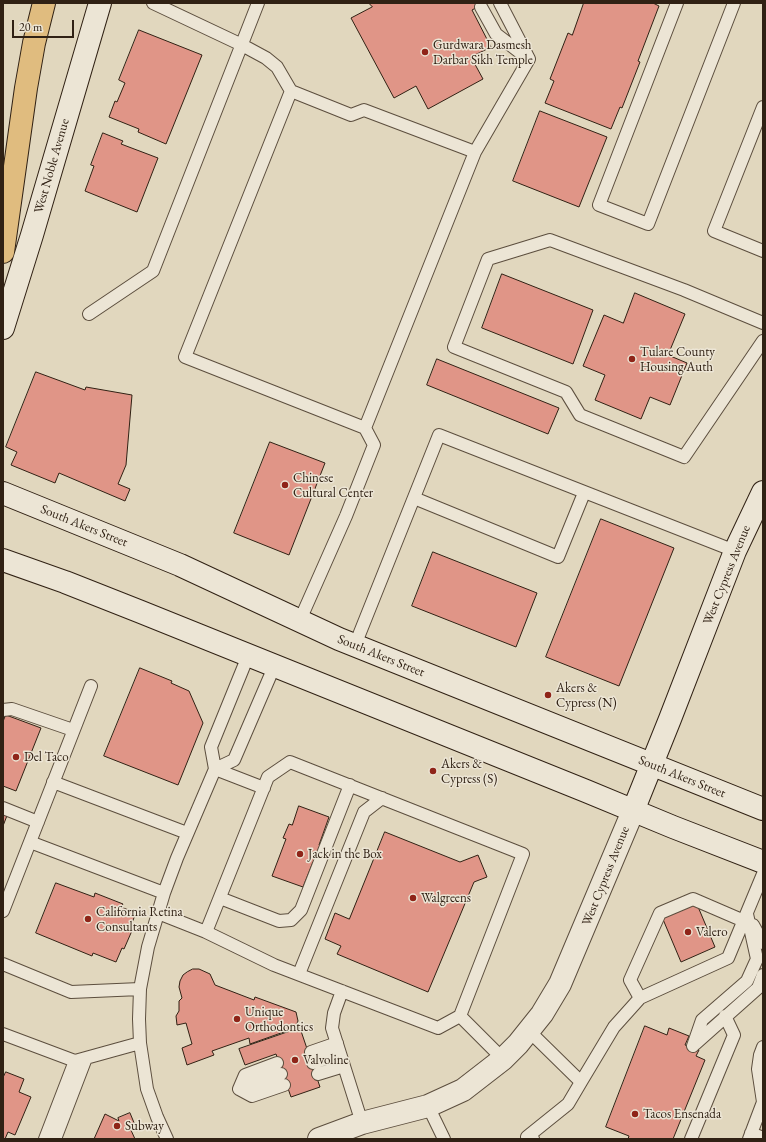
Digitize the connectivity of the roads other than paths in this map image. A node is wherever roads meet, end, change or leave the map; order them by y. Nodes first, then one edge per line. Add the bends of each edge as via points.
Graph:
1 (44, 3) edge
2 (100, 3) edge
3 (153, 3) edge
4 (258, 3) edge
5 (500, 3) edge
6 (677, 3) edge
7 (734, 3) edge
8 (480, 7) dead end
9 (242, 45) junction
10 (529, 59) junction
11 (291, 91) junction
12 (763, 107) edge
13 (475, 152) junction
14 (763, 251) edge
15 (3, 252) edge
16 (89, 314) dead end
17 (763, 323) edge
18 (3, 328) edge
19 (763, 341) edge
20 (365, 428) junction
21 (763, 492) edge
22 (3, 493) edge
23 (584, 493) junction
24 (414, 498) junction
25 (735, 551) junction
26 (3, 560) edge
27 (300, 620) junction
28 (355, 645) junction
29 (248, 656) junction
30 (274, 667) junction
31 (91, 686) dead end
32 (3, 710) edge
33 (74, 730) junction
34 (651, 765) junction
35 (215, 769) junction
36 (53, 782) junction
37 (350, 785) junction
38 (264, 788) junction
39 (382, 798) junction
40 (3, 808) edge
41 (763, 809) edge
42 (633, 810) junction
43 (38, 822) junction
44 (187, 833) junction
45 (30, 842) junction
46 (763, 862) edge
47 (763, 874) edge
48 (164, 893) junction
49 (220, 898) junction
50 (3, 911) edge
51 (158, 913) junction
52 (745, 917) junction
53 (206, 932) junction
54 (763, 942) edge
55 (3, 964) edge
56 (299, 974) junction
57 (763, 975) edge
58 (140, 989) junction
59 (342, 991) junction
60 (640, 998) junction
61 (460, 1016) junction
62 (725, 1016) junction
63 (530, 1030) junction
64 (3, 1034) edge
65 (140, 1043) junction
66 (763, 1047) edge
67 (340, 1054) junction
68 (80, 1059) junction
69 (503, 1059) junction
70 (281, 1074) dead end
71 (581, 1082) junction
72 (239, 1089) dead end
73 (763, 1102) edge
74 (428, 1106) junction
75 (362, 1123) junction
76 (750, 1136) edge
77 (528, 1138) edge
78 (763, 1138) edge
79 (45, 1139) edge
80 (55, 1139) edge
81 (167, 1139) edge
82 (318, 1139) edge
83 (444, 1139) edge
84 (691, 1139) edge

1 - 15 highway via 24,103
2 - 18 main road, West Noble Avenue
3 - 9 lane
4 - 9 lane
5 - 10 lane
6 - 7 lane via 599,204 648,224
8 - 10 lane via 496,34
9 - 11 lane via 277,67
9 - 16 lane via 153,271
10 - 13 lane
11 - 13 lane via 351,115 364,110
11 - 20 lane via 185,357
12 - 14 lane via 714,231
13 - 20 lane
17 - 19 lane via 684,290 550,240 488,259 454,347 566,392 580,415 684,457
20 - 27 lane via 374,445
21 - 25 main road, West Cypress Avenue
22 - 27 main road, South Akers Street via 172,562
23 - 24 lane via 439,435
23 - 24 lane via 558,557
23 - 25 lane
24 - 28 lane
25 - 34 main road, West Cypress Avenue
26 - 29 main road
27 - 28 main road, South Akers Street
28 - 34 main road, South Akers Street
29 - 30 main road
29 - 35 lane via 211,747
30 - 35 lane via 234,760
30 - 42 main road
31 - 33 lane
32 - 33 lane via 12,709
33 - 36 lane
34 - 41 main road, South Akers Street
34 - 42 main road, West Cypress Avenue
35 - 38 lane
35 - 44 lane
36 - 43 lane
36 - 44 lane
37 - 38 lane via 290,762 268,777
37 - 39 lane
37 - 49 lane via 301,910 291,920 279,921
38 - 49 lane
39 - 56 lane via 364,812
39 - 61 lane via 523,854
40 - 43 lane
42 - 46 main road
42 - 63 main road, West Cypress Avenue via 563,978
43 - 45 lane
44 - 48 lane
45 - 48 lane
45 - 50 lane
47 - 52 lane
48 - 51 lane
49 - 53 lane
51 - 53 lane
51 - 58 lane
52 - 54 lane
52 - 60 lane via 728,958
52 - 60 lane via 693,899 660,913 630,980
52 - 62 lane via 757,959 747,981 702,1020 693,1046
53 - 56 lane via 274,965
55 - 58 lane via 71,992
56 - 59 lane
57 - 62 lane via 758,988
58 - 65 lane
59 - 61 lane via 438,1028
59 - 67 lane via 332,1028
60 - 71 lane via 614,1027
61 - 69 lane
62 - 84 lane via 734,1035
63 - 69 main road, West Cypress Avenue
63 - 71 lane
64 - 68 lane
65 - 68 lane
65 - 81 lane via 147,1089 156,1117
66 - 73 lane via 758,1069
67 - 67 lane via 314,1063
67 - 75 lane
68 - 79 lane
68 - 80 lane
69 - 74 main road, West Cypress Avenue via 463,1090
70 - 72 lane
71 - 77 lane via 568,1104
73 - 76 lane
74 - 75 main road, West Cypress Avenue
74 - 83 lane
75 - 82 main road, West Cypress Avenue
76 - 78 lane

